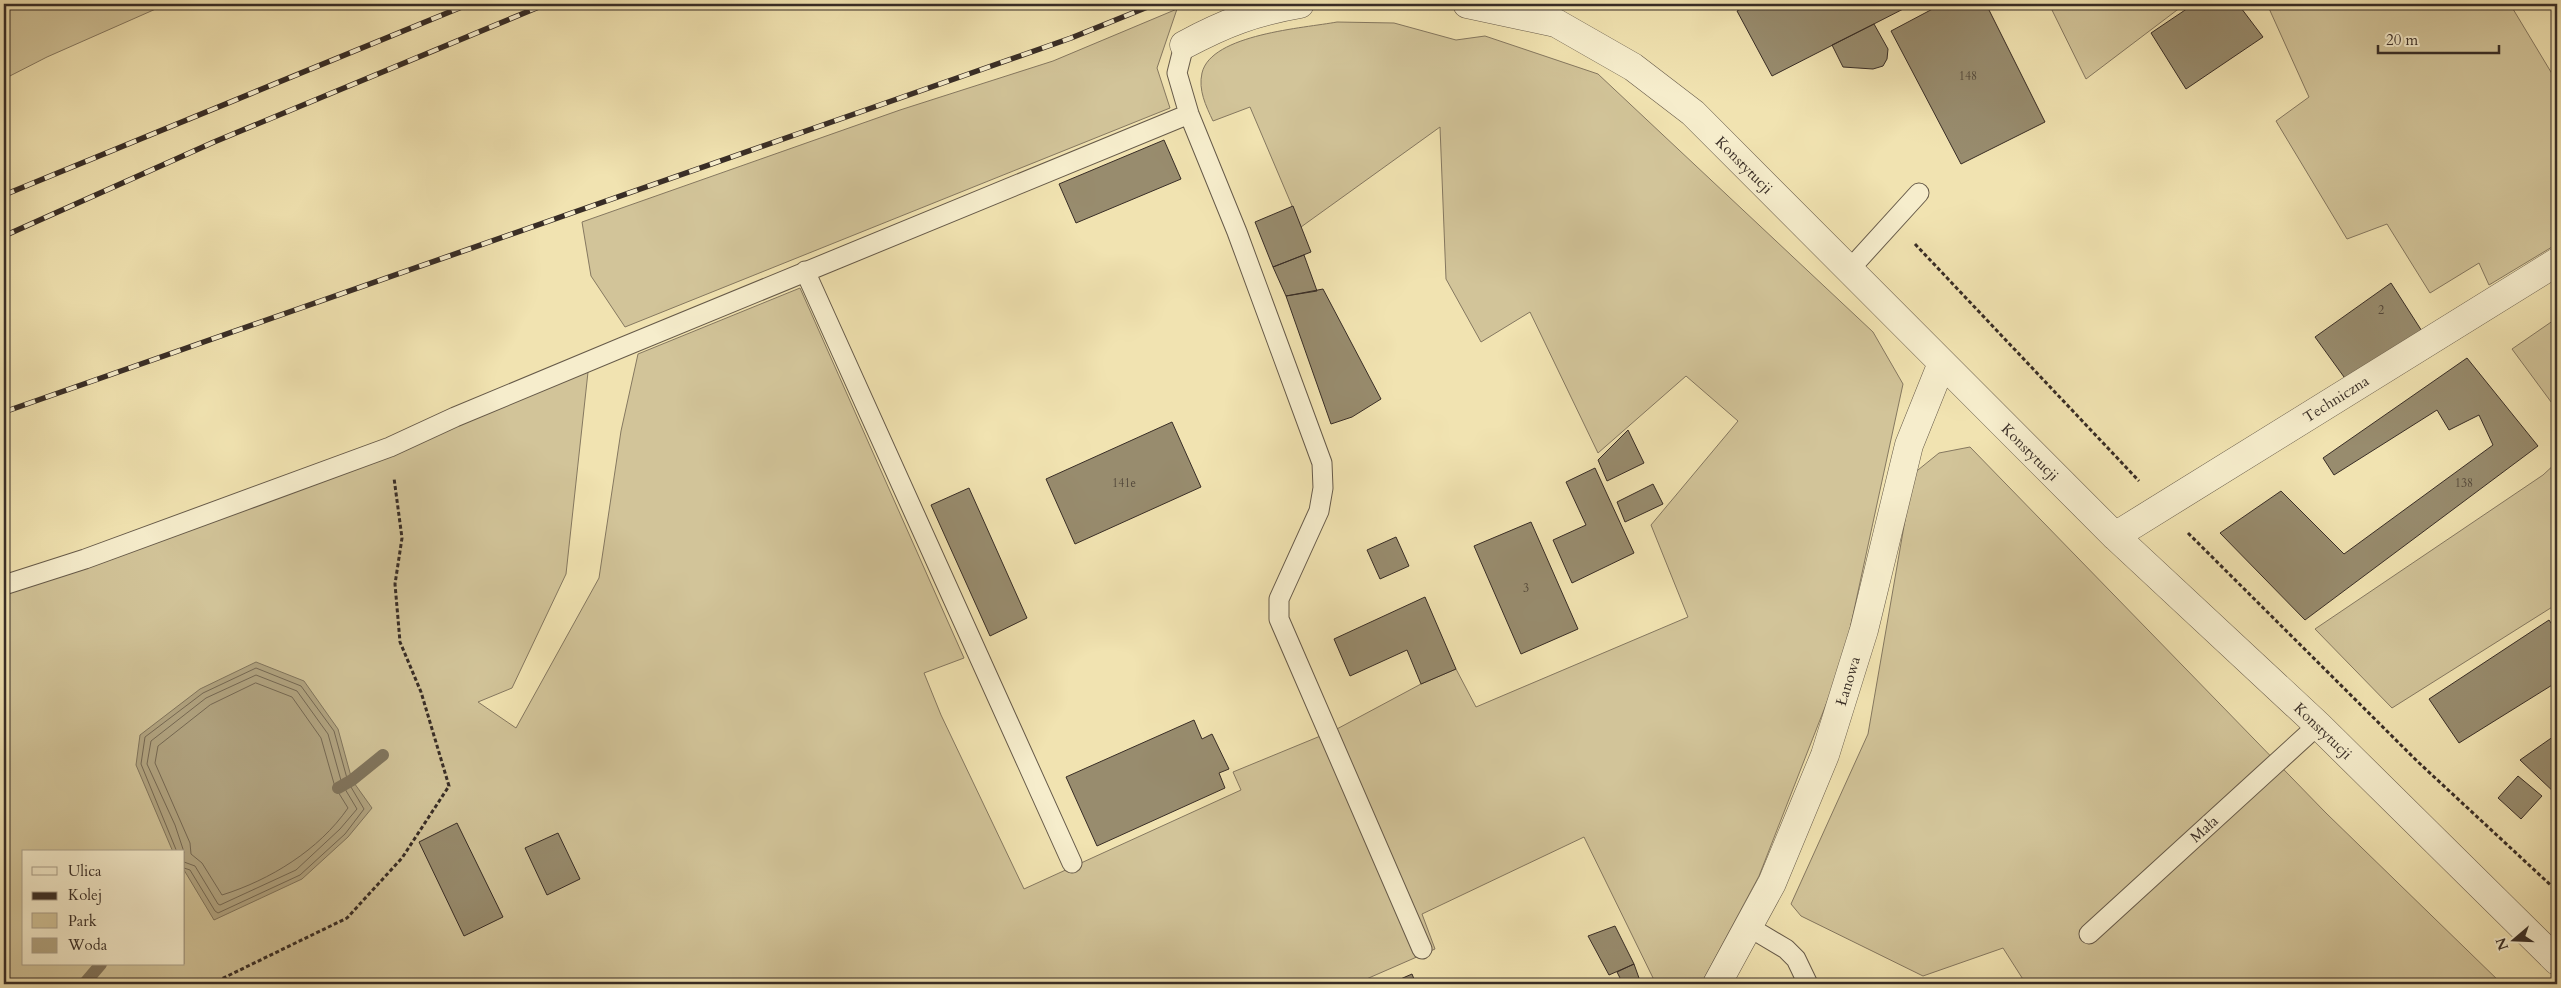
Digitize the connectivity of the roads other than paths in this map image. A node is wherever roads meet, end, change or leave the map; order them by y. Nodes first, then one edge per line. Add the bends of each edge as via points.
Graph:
1 (1300, 4) edge
2 (1467, 4) edge
3 (1184, 45) joint
4 (1190, 114) junction
5 (1919, 193) dead end
6 (2557, 262) edge
7 (1849, 270) junction
8 (805, 271) junction
9 (1942, 363) junction
10 (2115, 536) junction
11 (4, 585) edge
12 (2318, 725) junction
13 (1072, 863) dead end
14 (1749, 928) junction
15 (2089, 934) dead end
16 (1422, 949) dead end
17 (2557, 961) edge
18 (1717, 984) edge
19 (1808, 984) edge

1 - 3 street via 1226,23
2 - 7 street, Konstytucji via 1556,23 1633,66 1693,113
3 - 4 lane via 1177,73
4 - 8 lane
4 - 16 lane via 1322,462 1323,488 1319,511 1279,599 1279,619
5 - 7 lane
6 - 10 street, Techniczna
7 - 9 street, Konstytucji
8 - 11 lane via 390,447 85,559
8 - 13 lane
9 - 10 street, Konstytucji
9 - 14 street, Łanowa via 1909,445 1864,630 1826,755 1772,883
10 - 12 street, Konstytucji
12 - 15 lane, Mała
12 - 17 street, Konstytucji
14 - 18 street, Łanowa
14 - 19 lane via 1786,949 1796,959

